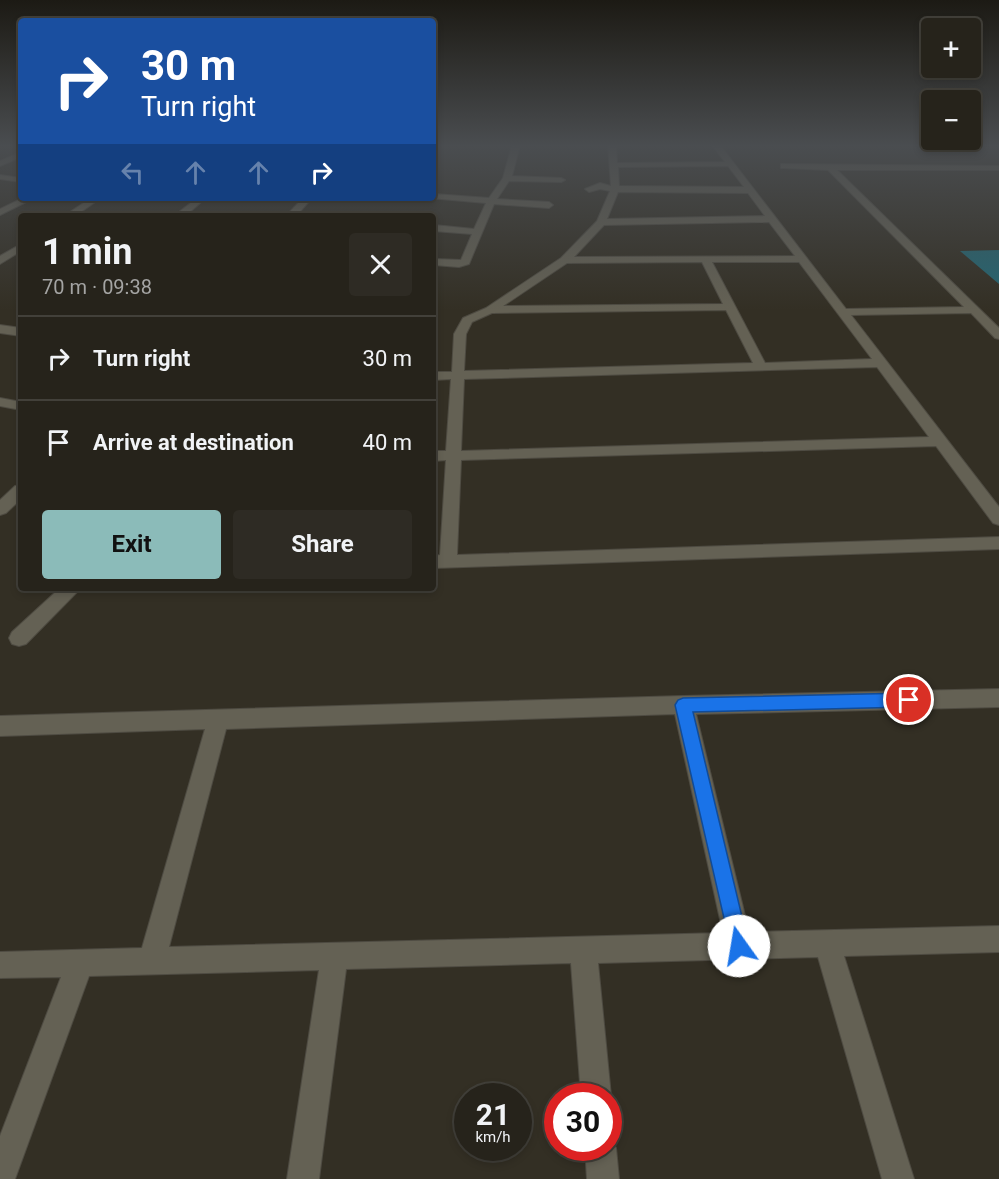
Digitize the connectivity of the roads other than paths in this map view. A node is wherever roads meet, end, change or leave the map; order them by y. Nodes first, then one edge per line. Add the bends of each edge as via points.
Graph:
1 (477, 200) edge
2 (611, 200) edge
3 (758, 200) edge
4 (862, 200) edge
5 (24, 201) edge
6 (92, 201) edge
7 (198, 201) edge
8 (305, 201) edge
9 (491, 201) junction
10 (549, 205) dead end
11 (0, 212) edge
12 (74, 213) edge
13 (183, 213) edge
14 (294, 213) edge
15 (772, 219) junction
16 (602, 222) junction
17 (436, 228) edge
18 (478, 232) junction
19 (18, 249) edge
20 (705, 259) junction
21 (802, 259) junction
22 (565, 260) junction
23 (0, 261) edge
24 (436, 262) edge
25 (961, 298) junction
26 (833, 300) junction
27 (728, 307) junction
28 (490, 310) junction
29 (974, 310) junction
30 (842, 312) junction
31 (0, 329) edge
32 (18, 332) edge
33 (999, 334) edge
34 (879, 363) junction
35 (761, 366) junction
36 (436, 376) edge
37 (459, 376) junction
38 (0, 402) edge
39 (18, 405) edge
40 (940, 441) junction
41 (436, 456) edge
42 (453, 456) junction
43 (18, 493) edge
44 (0, 509) edge
45 (999, 519) edge
46 (999, 543) edge
47 (441, 562) edge
48 (69, 591) edge
49 (19, 638) dead end
50 (999, 698) edge
51 (683, 705) junction
52 (218, 719) junction
53 (0, 726) edge
54 (999, 939) edge
55 (827, 943) junction
56 (739, 946) junction
57 (583, 950) junction
58 (334, 956) junction
59 (152, 961) junction
60 (80, 963) junction
61 (0, 965) edge
62 (595, 1083) edge
63 (601, 1161) edge
64 (0, 1177) edge
65 (303, 1179) edge
66 (603, 1179) edge
67 (898, 1179) edge

1 - 9 street
2 - 16 street
3 - 15 street
4 - 25 street
5 - 11 street
6 - 12 street
7 - 13 street
8 - 14 street
9 - 10 street
9 - 18 street
15 - 16 street
15 - 21 street
16 - 22 street
17 - 18 street
18 - 24 street via 465,262
19 - 23 street
20 - 21 street
20 - 22 street
20 - 27 street
21 - 26 street
22 - 28 street
25 - 26 street
25 - 29 street
26 - 30 street
27 - 28 street
27 - 35 street
28 - 37 street via 467,320 462,327
29 - 30 street
29 - 33 street
30 - 34 street
31 - 32 street
34 - 35 street
34 - 40 street
35 - 37 street
36 - 37 street
37 - 42 street
38 - 39 street
40 - 42 street
40 - 45 street
41 - 42 street
42 - 47 street
43 - 44 street
46 - 47 street
48 - 49 street
50 - 51 street
51 - 52 street
51 - 56 street
52 - 53 street
52 - 59 street
54 - 55 street
55 - 56 street
55 - 67 street
56 - 57 street
57 - 58 street
57 - 62 street
58 - 59 street
58 - 65 street
59 - 60 street
60 - 61 street
60 - 64 street
63 - 66 street

